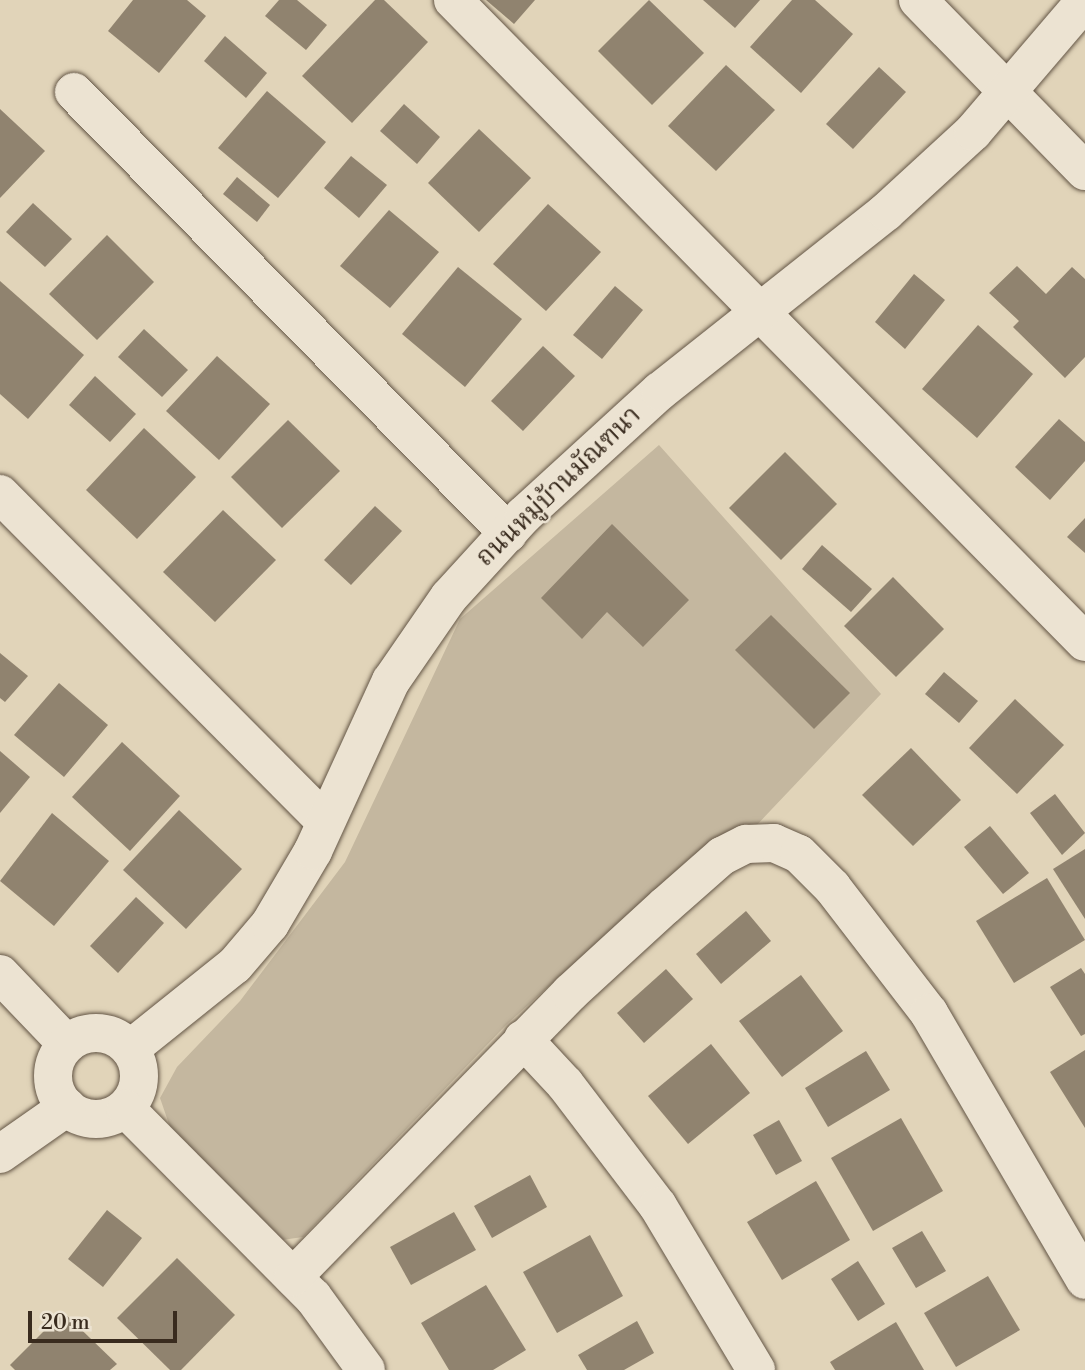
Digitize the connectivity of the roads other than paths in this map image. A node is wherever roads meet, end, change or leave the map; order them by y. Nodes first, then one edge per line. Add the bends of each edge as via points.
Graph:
1 (453, 0) edge
2 (918, 0) edge
3 (1085, 1) edge
4 (74, 92) dead end
5 (1007, 92) junction
6 (1085, 171) edge
7 (761, 312) junction
8 (0, 494) edge
9 (508, 533) junction
10 (1085, 642) edge
11 (325, 821) junction
12 (0, 974) edge
13 (523, 1039) junction
14 (67, 1044) junction
15 (130, 1049) junction
16 (67, 1107) junction
17 (126, 1109) junction
18 (0, 1154) edge
19 (293, 1277) junction
20 (1085, 1280) edge
21 (366, 1370) edge
22 (756, 1370) edge

1 - 7 street
2 - 5 street
3 - 5 street, ถนนหมู่บ้านมัณฑนา
4 - 9 street
5 - 6 street
5 - 7 street, ถนนหมู่บ้านมัณฑนา via 973,132 886,212
7 - 9 street, ถนนหมู่บ้านมัณฑนา via 660,391
7 - 10 street
8 - 11 street
9 - 11 street, ถนนหมู่บ้านมัณฑนา via 449,597 391,681
11 - 15 street, ถนนหมู่บ้านมัณฑนา via 313,850 261,934 235,965
12 - 14 street
13 - 19 street
13 - 20 street via 722,856 746,844 774,843 799,854 832,887 929,1013
13 - 22 street via 565,1084 657,1206
14 - 15 street via 89,1033 107,1034
14 - 16 street via 58,1053 52,1079
15 - 17 street via 140,1075 137,1093
16 - 17 street via 93,1120
16 - 18 street
17 - 19 street
19 - 21 street via 351,1344

